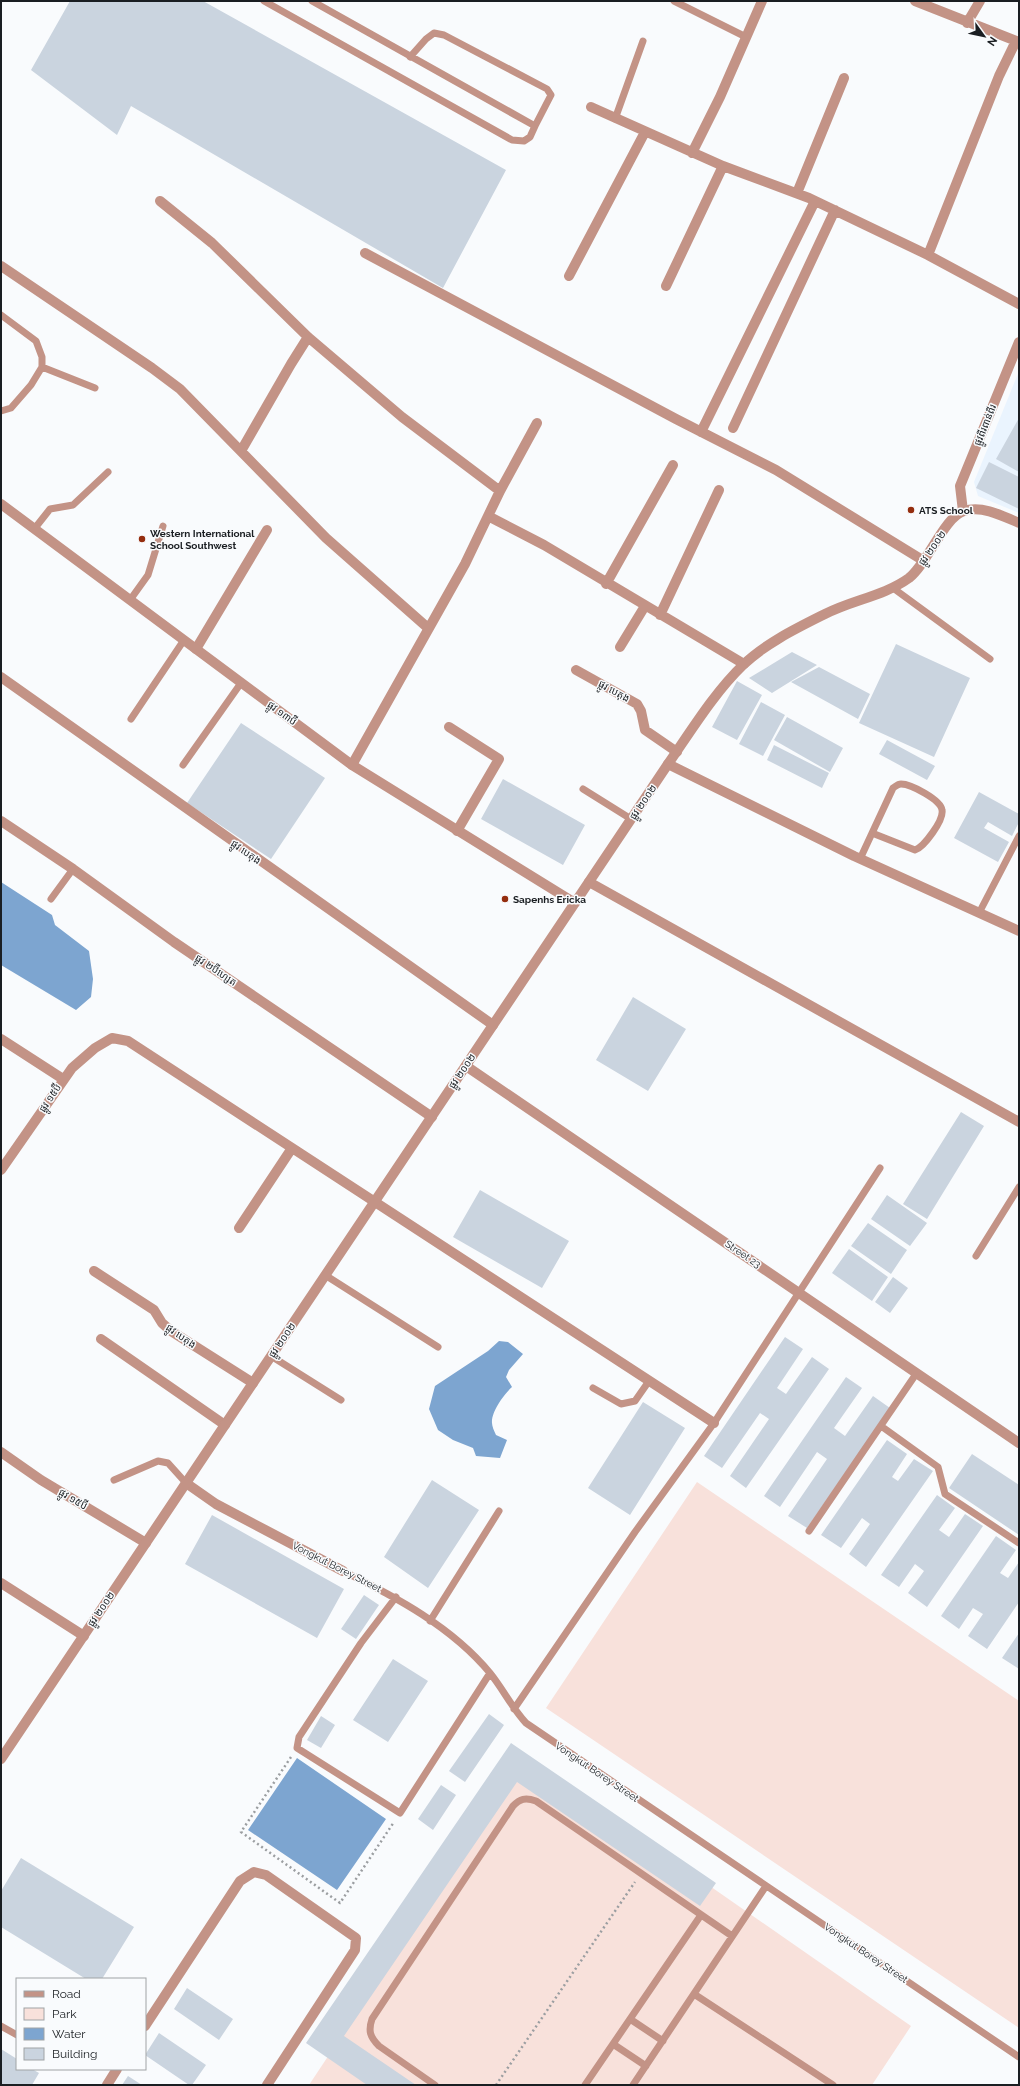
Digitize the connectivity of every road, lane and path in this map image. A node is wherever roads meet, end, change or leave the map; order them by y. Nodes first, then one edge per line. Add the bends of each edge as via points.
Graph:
1 (264, 1) edge
2 (674, 1) edge
3 (762, 1) edge
4 (915, 1) edge
5 (980, 1) edge
6 (315, 2) edge
7 (968, 23) junction
8 (746, 37) junction
9 (643, 40) dead end
10 (1017, 41) edge
11 (410, 56) junction
12 (844, 78) dead end
13 (591, 107) dead end
14 (615, 118) junction
15 (535, 126) junction
16 (645, 132) junction
17 (692, 153) junction
18 (723, 166) junction
19 (797, 193) junction
20 (160, 201) dead end
21 (815, 201) junction
22 (835, 210) junction
23 (365, 253) dead end
24 (928, 255) junction
25 (1, 266) edge
26 (569, 276) dead end
27 (666, 286) dead end
28 (1019, 304) edge
29 (1, 315) edge
30 (308, 338) junction
31 (1019, 342) edge
32 (42, 367) junction
33 (95, 388) dead end
34 (1, 411) edge
35 (538, 423) dead end
36 (733, 428) dead end
37 (701, 432) junction
38 (241, 452) junction
39 (673, 465) dead end
40 (108, 472) dead end
41 (719, 490) dead end
42 (500, 491) junction
43 (1, 504) edge
44 (963, 511) junction
45 (488, 516) junction
46 (1019, 523) edge
47 (163, 526) dead end
48 (34, 528) junction
49 (267, 530) dead end
50 (924, 561) junction
51 (606, 584) junction
52 (893, 588) junction
53 (130, 600) junction
54 (645, 606) junction
55 (660, 615) junction
56 (428, 628) junction
57 (184, 640) junction
58 (620, 647) dead end
59 (196, 649) junction
60 (990, 659) dead end
61 (744, 664) junction
62 (576, 670) dead end
63 (1, 677) edge
64 (241, 683) junction
65 (131, 719) dead end
66 (449, 727) dead end
67 (677, 752) junction
68 (668, 764) junction
69 (183, 765) dead end
70 (352, 765) junction
71 (583, 789) dead end
72 (632, 818) junction
73 (1, 821) edge
74 (457, 831) junction
75 (872, 834) junction
76 (1019, 836) edge
77 (860, 859) junction
78 (73, 869) junction
79 (589, 882) junction
80 (51, 899) dead end
81 (575, 903) junction
82 (979, 913) junction
83 (1019, 931) edge
84 (493, 1025) junction
85 (1, 1039) edge
86 (466, 1066) junction
87 (63, 1079) junction
88 (432, 1117) junction
89 (1019, 1122) edge
90 (292, 1148) junction
91 (880, 1168) dead end
92 (1, 1170) edge
93 (1019, 1187) edge
94 (375, 1202) junction
95 (239, 1228) dead end
96 (976, 1256) dead end
97 (94, 1271) dead end
98 (325, 1275) junction
99 (799, 1292) junction
100 (101, 1339) dead end
101 (438, 1347) dead end
102 (271, 1356) junction
103 (916, 1374) junction
104 (649, 1381) junction
105 (253, 1383) junction
106 (593, 1388) dead end
107 (341, 1400) dead end
108 (714, 1423) junction
109 (225, 1425) junction
110 (881, 1426) junction
111 (1019, 1443) edge
112 (1, 1452) edge
113 (114, 1480) dead end
114 (186, 1483) junction
115 (500, 1511) dead end
116 (809, 1531) dead end
117 (146, 1543) junction
118 (1019, 1543) edge
119 (343, 1570) joint
120 (1, 1583) edge
121 (396, 1597) junction
122 (430, 1621) junction
123 (84, 1636) junction
124 (490, 1673) junction
125 (514, 1709) junction
126 (297, 1748) junction
127 (1, 1759) edge
128 (400, 1813) junction
129 (641, 1873) junction
130 (766, 1886) junction
131 (701, 1915) junction
132 (732, 1936) junction
133 (694, 1994) junction
134 (630, 2019) junction
135 (146, 2024) edge
136 (1, 2026) edge
137 (16, 2034) edge
138 (662, 2041) junction
139 (613, 2044) junction
140 (1019, 2057) edge
141 (646, 2066) junction
142 (116, 2070) edge
143 (107, 2085) edge
144 (267, 2085) edge
145 (435, 2085) edge
146 (496, 2085) edge
147 (585, 2085) edge
148 (633, 2085) edge
149 (833, 2085) edge

1 - 15 lane via 512,140 524,141 530,138
2 - 8 lane
3 - 8 street
4 - 7 street
5 - 7 street
6 - 11 lane
7 - 10 street
8 - 17 street
9 - 14 lane
10 - 24 street via 998,76
11 - 15 lane
11 - 15 lane via 434,33 444,35 548,90 551,95
12 - 19 street
13 - 14 street
14 - 16 street
16 - 17 street
16 - 26 street
17 - 18 street
18 - 19 street
18 - 27 street
19 - 21 street
20 - 30 street via 212,242
21 - 22 street
21 - 37 street
22 - 24 street
22 - 36 street
23 - 37 street
24 - 28 street
25 - 38 street via 174,385
29 - 32 lane via 36,341 42,358
30 - 38 street
30 - 42 street via 402,417
31 - 44 street, ផ្លូវពីរពាន់ពីរ via 960,486
32 - 33 lane
32 - 34 lane via 11,408
35 - 42 street
37 - 50 street via 776,470
38 - 56 street via 351,562
39 - 51 street
40 - 48 lane via 73,505 50,510
41 - 55 street
42 - 45 street
43 - 48 street, ផ្លូវ ១៣ប៊ី
44 - 46 street via 981,510
44 - 50 street, ផ្លូវ ២០០២ via 950,522
45 - 51 street via 544,545
45 - 56 street via 465,564
47 - 53 lane via 148,575
48 - 53 street, ផ្លូវ ១៣ប៊ី
49 - 59 street
50 - 52 street, ផ្លូវ ២០០២ via 910,577
51 - 54 street
52 - 60 lane
52 - 61 street, ផ្លូវ ២០០២ via 827,613 775,640
53 - 57 street, ផ្លូវ ១៣ប៊ី
54 - 55 street
54 - 58 street
55 - 61 street
56 - 70 street
57 - 59 street, ផ្លូវ ១៣ប៊ី
57 - 65 lane
59 - 64 street, ផ្លូវ ១៣ប៊ី
61 - 67 street, ផ្លូវ ២០០២ via 727,682
62 - 67 street, ផ្លូវ បេតុង via 637,704 645,730
63 - 84 street, ផ្លូវ បេតុង
64 - 69 lane
64 - 70 street, ផ្លូវ ១៣ប៊ី
66 - 74 street via 499,759
67 - 68 street, ផ្លូវ ២០០២
68 - 72 street, ផ្លូវ ២០០២
68 - 77 street
70 - 74 street, ផ្លូវ ១៣ប៊ី
71 - 72 lane
72 - 79 street, ផ្លូវ ២០០២
73 - 78 street, ផ្លូវ ២ប៊ីហ្សេត
74 - 81 street, ផ្លូវ ១៣ប៊ី
75 - 75 lane via 893,788 900,784 908,785 937,801 942,808 942,815 926,843 915,850
75 - 77 lane
76 - 82 lane
77 - 82 street
78 - 80 lane
78 - 88 street, ផ្លូវ ២ប៊ីហ្សេត via 174,942
79 - 81 street, ផ្លូវ ២០០២
79 - 89 street
81 - 84 street, ផ្លូវ ២០០២
82 - 83 street
84 - 86 street, ផ្លូវ ២០០២
85 - 87 street
86 - 88 street, ផ្លូវ ២០០២
86 - 99 street, Street 23
87 - 90 street, ផ្លូវ ១៥ប៊ី via 95,1048 112,1038 128,1041
87 - 92 street, ផ្លូវ ១៥ប៊ី
88 - 94 street, ផ្លូវ ២០០២
90 - 94 street
90 - 95 street
91 - 99 lane
93 - 96 lane
94 - 98 street, ផ្លូវ ២០០២
94 - 104 street
97 - 105 street, ផ្លូវ បេតុង via 154,1310 171,1331
98 - 101 lane
98 - 102 street, ផ្លូវ ២០០២
99 - 103 street, Street 23
99 - 108 lane
100 - 109 street
102 - 105 street, ផ្លូវ ២០០២
102 - 107 lane
103 - 110 lane
103 - 111 street, Street 23
104 - 106 lane via 635,1401 621,1404
104 - 108 street
105 - 109 street, ផ្លូវ ២០០២
108 - 125 lane via 635,1532
109 - 114 street, ផ្លូវ ២០០២
110 - 116 lane
110 - 118 lane via 938,1467 944,1494
112 - 117 street, ផ្លូវ ១៥ប៊ី via 41,1480
113 - 114 lane via 158,1461 168,1463
114 - 117 street, ផ្លូវ ២០០២
114 - 119 street, Vongkut Borey Street via 216,1504
115 - 122 lane
117 - 123 street, ផ្លូវ ២០០២
119 - 121 lane, Vongkut Borey Street
120 - 123 street
121 - 122 lane, Vongkut Borey Street
121 - 126 lane via 361,1643 299,1736
122 - 124 lane, Vongkut Borey Street via 452,1636
123 - 127 street, ផ្លូវ ២០០២
124 - 125 lane, Vongkut Borey Street
124 - 128 lane
125 - 130 lane, Vongkut Borey Street via 526,1723
126 - 128 lane
126 - 128 path via 241,1832 340,1903
129 - 131 lane
129 - 145 lane via 536,1801 528,1798 519,1800 513,1806 372,2019 369,2029 371,2038 378,2046
129 - 146 path
130 - 132 lane
130 - 140 lane, Vongkut Borey Street
131 - 132 lane
131 - 134 lane
132 - 133 lane
133 - 138 lane
133 - 149 lane
134 - 138 lane
134 - 139 lane
135 - 144 street via 240,1881 254,1872 266,1875 356,1938 355,1950
136 - 137 lane
138 - 141 lane
139 - 141 lane
139 - 147 lane
141 - 148 lane
142 - 143 street

